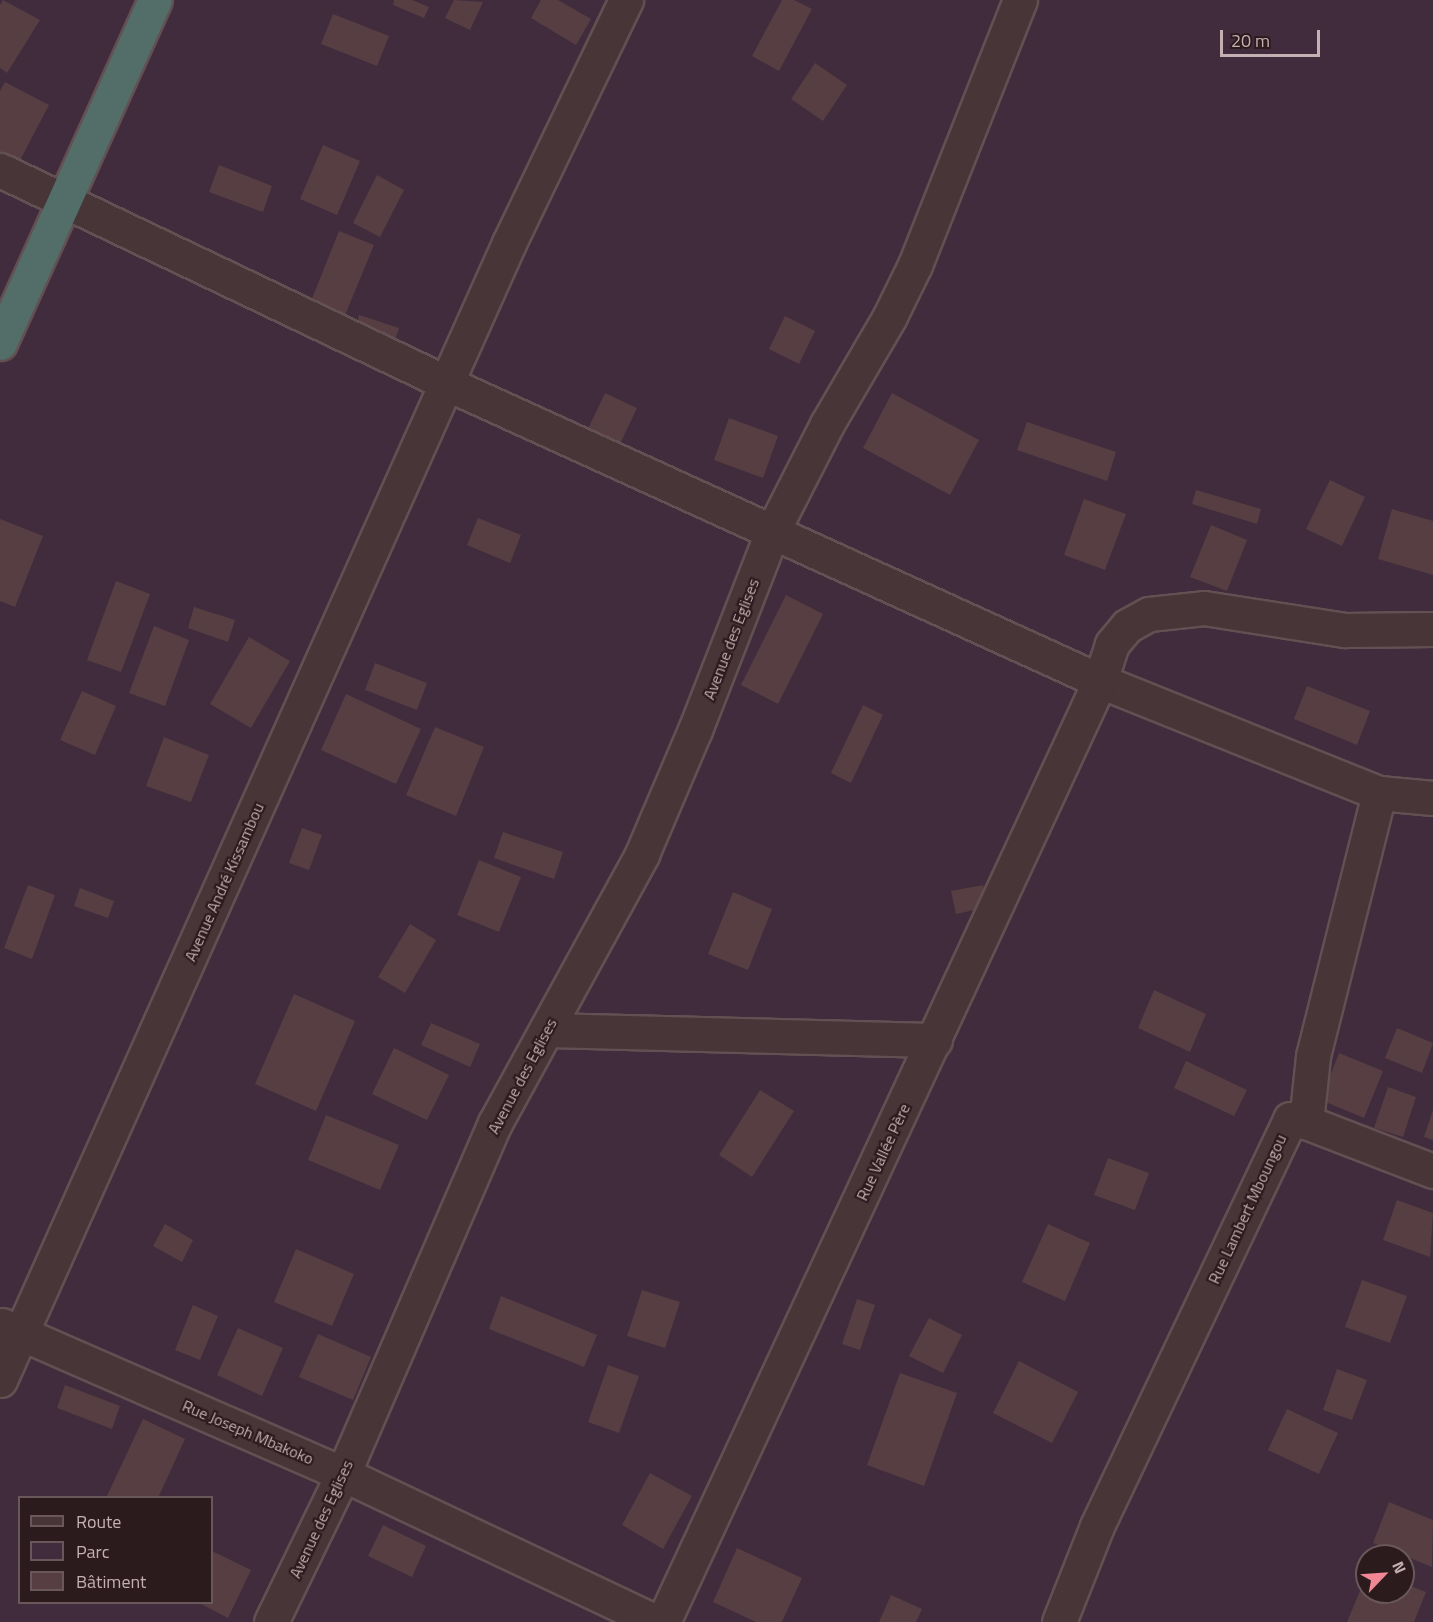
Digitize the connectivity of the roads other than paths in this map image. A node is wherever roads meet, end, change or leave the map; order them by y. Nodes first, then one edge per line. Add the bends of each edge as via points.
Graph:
1 (155, 0) edge
2 (626, 0) edge
3 (1020, 0) edge
4 (0, 170) edge
5 (65, 199) junction
6 (0, 343) edge
7 (448, 384) junction
8 (772, 532) junction
9 (1433, 629) edge
10 (1100, 681) junction
11 (1379, 793) junction
12 (1433, 798) edge
13 (546, 1030) junction
14 (935, 1040) junction
15 (1306, 1122) junction
16 (1433, 1171) edge
17 (10, 1329) edge
18 (0, 1380) edge
19 (343, 1474) junction
20 (271, 1622) edge
21 (656, 1622) edge
22 (663, 1622) edge
23 (1059, 1622) edge

1 - 5 highway
2 - 7 street, Avenue André Kissambou via 509,243
3 - 8 street, Avenue des Eglises via 915,265
4 - 5 street
5 - 6 highway
5 - 7 street
7 - 8 street
7 - 17 street, Avenue André Kissambou
8 - 10 street
8 - 13 street, Avenue des Eglises via 642,854
9 - 10 street, Rue Vallée Père via 1346,630 1204,608 1149,614 1127,626 1112,644
10 - 11 street
10 - 14 street, Rue Vallée Père
11 - 12 street
11 - 15 street, Rue Lambert Mboungou via 1312,1056
13 - 14 street
13 - 19 street, Avenue des Eglises via 495,1123
14 - 22 street, Rue Vallée Père
15 - 16 street
15 - 23 street, Rue Lambert Mboungou via 1290,1119 1097,1526
17 - 18 street, Avenue André Kissambou
17 - 19 street, Rue Joseph Mbakoko
19 - 20 street, Avenue des Eglises
19 - 21 street, Rue Joseph Mbakoko

